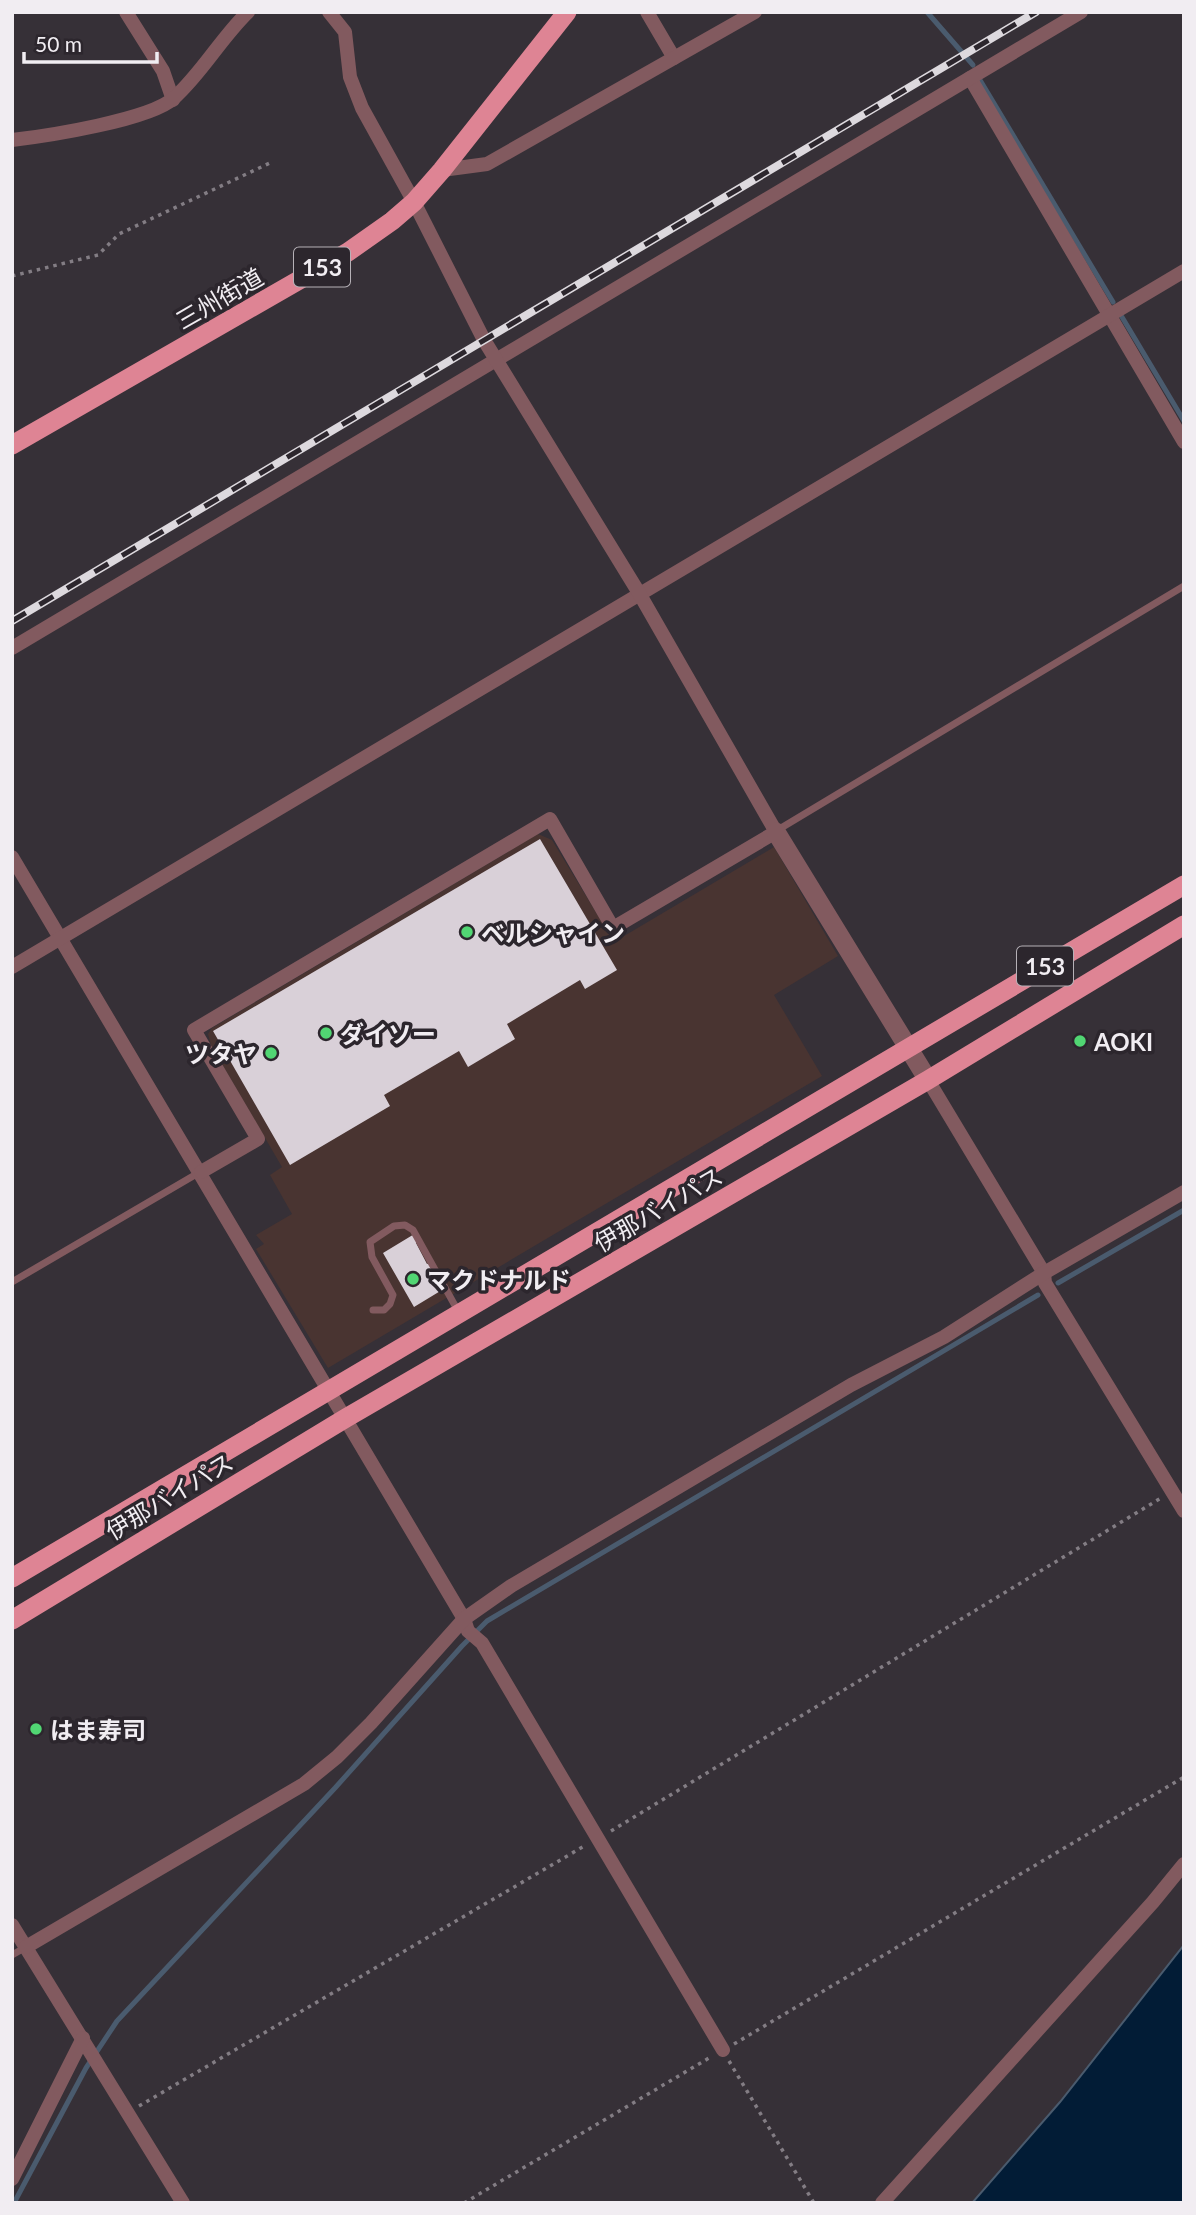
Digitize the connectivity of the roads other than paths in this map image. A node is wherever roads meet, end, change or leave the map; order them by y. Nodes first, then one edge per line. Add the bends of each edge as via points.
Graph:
1 (126, 12) edge
2 (248, 12) edge
3 (328, 12) edge
4 (567, 12) edge
5 (647, 12) edge
6 (755, 12) edge
7 (1081, 12) edge
8 (674, 58) junction
9 (970, 78) junction
10 (173, 100) junction
11 (12, 140) edge
12 (442, 170) junction
13 (414, 202) junction
14 (1184, 271) edge
15 (1109, 316) junction
16 (495, 360) junction
17 (1184, 442) edge
18 (12, 444) edge
19 (1184, 586) edge
20 (639, 593) junction
21 (12, 648) edge
22 (776, 831) junction
23 (12, 857) edge
24 (1184, 885) edge
25 (1184, 925) edge
26 (61, 938) junction
27 (12, 967) edge
28 (907, 1048) junction
29 (928, 1080) junction
30 (201, 1172) junction
31 (1184, 1192) edge
32 (1044, 1273) junction
33 (12, 1282) edge
34 (373, 1311) dead end
35 (459, 1312) junction
36 (329, 1389) junction
37 (346, 1418) junction
38 (1184, 1511) edge
39 (12, 1578) edge
40 (12, 1620) edge
41 (466, 1625) junction
42 (1184, 1864) edge
43 (12, 1925) edge
44 (26, 1947) junction
45 (12, 1955) edge
46 (85, 2042) junction
47 (723, 2050) road end
48 (12, 2179) edge
49 (183, 2203) edge
50 (882, 2203) edge

1 - 10 street via 163,71
2 - 10 street
3 - 13 street via 345,32 350,77 362,108
4 - 12 highway, 三州街道 / 153
5 - 8 street
6 - 8 street
7 - 9 street
8 - 12 street via 487,164
9 - 15 street
9 - 16 street
10 - 11 street via 146,114
12 - 13 highway, 三州街道 / 153
13 - 16 street
13 - 18 highway, 三州街道 / 153 via 348,252
14 - 15 street
15 - 17 street
15 - 20 street
16 - 20 street
16 - 21 street
19 - 22 lane
20 - 22 street
20 - 26 street
22 - 28 street
22 - 30 street via 613,928 550,819 194,1030 258,1139
23 - 26 street
24 - 28 highway, 伊那バイパス / 153
25 - 29 highway, 伊那バイパス / 153
26 - 27 street
26 - 30 street
28 - 29 street
28 - 35 highway, 伊那バイパス / 153
29 - 32 street
29 - 37 highway, 伊那バイパス / 153
30 - 33 lane
30 - 36 street
31 - 32 street
32 - 38 street via 1045,1283
32 - 41 street via 944,1338 852,1385 523,1579
34 - 35 lane via 384,1310 393,1295 372,1257 370,1242 405,1224 413,1230
35 - 36 highway, 伊那バイパス / 153
36 - 37 street
36 - 39 highway, 伊那バイパス / 153
37 - 40 highway, 伊那バイパス / 153
37 - 41 street
41 - 44 street via 337,1757 304,1784
41 - 47 street via 482,1643
42 - 50 street
43 - 44 street
44 - 45 lane
44 - 46 street
46 - 48 street
46 - 49 street

